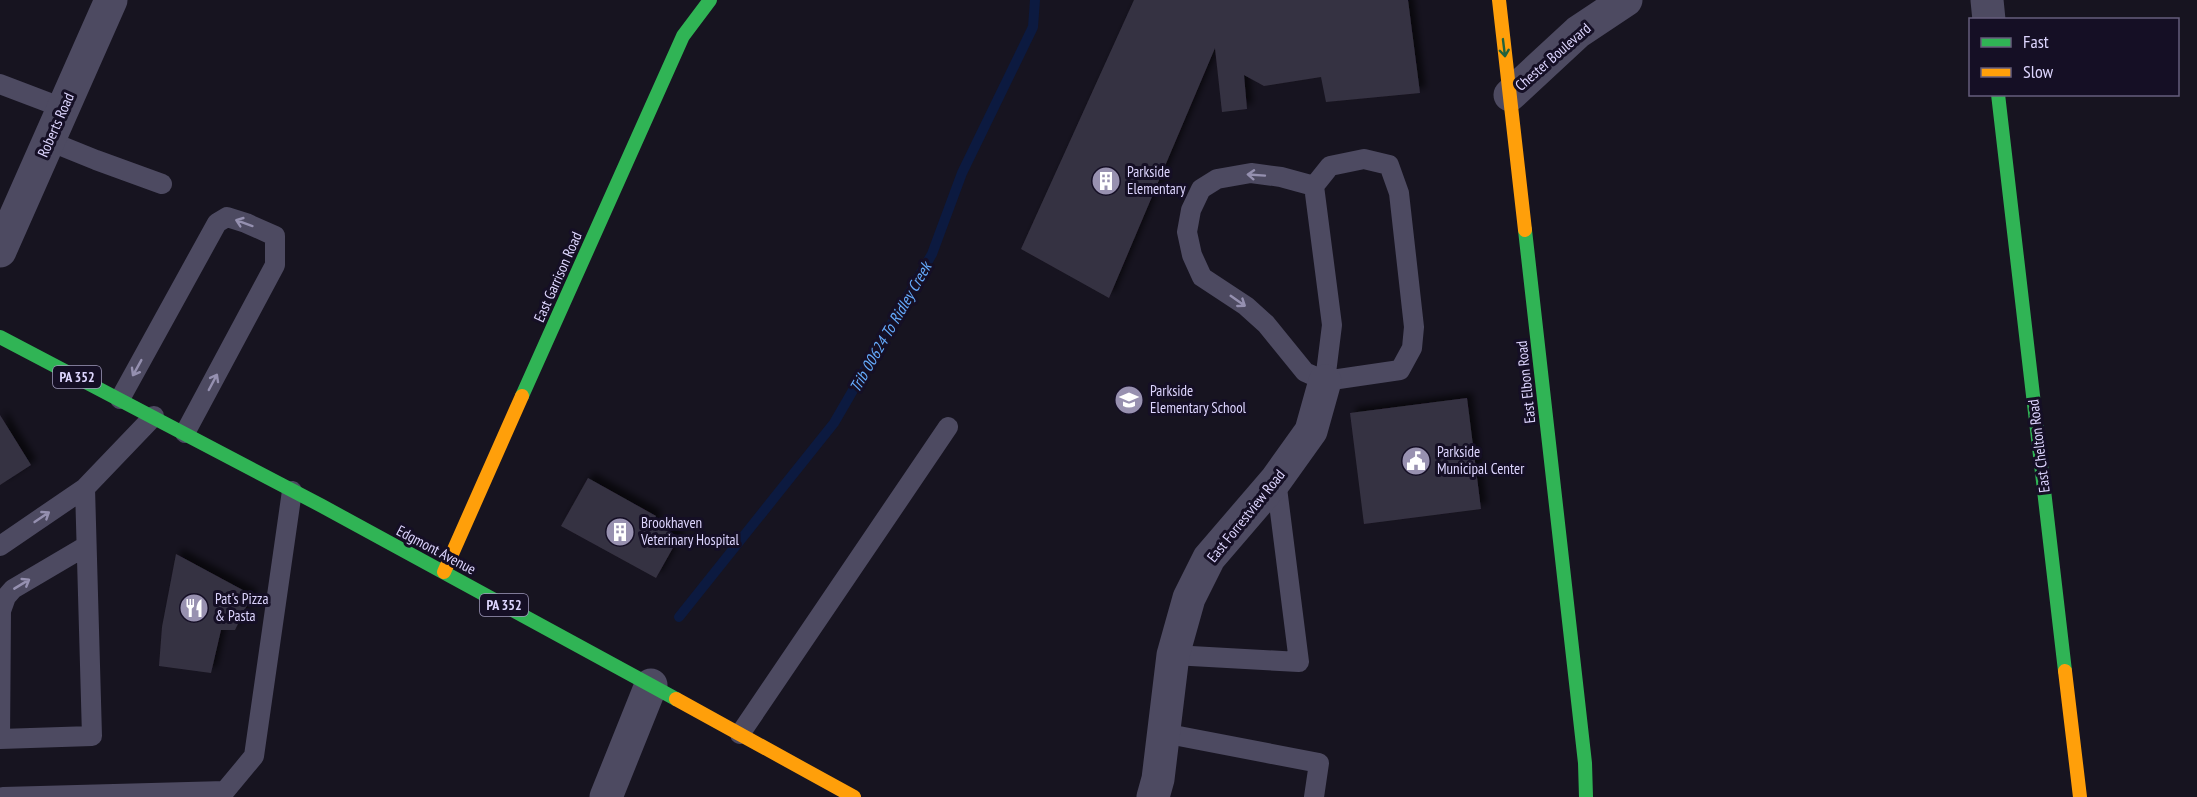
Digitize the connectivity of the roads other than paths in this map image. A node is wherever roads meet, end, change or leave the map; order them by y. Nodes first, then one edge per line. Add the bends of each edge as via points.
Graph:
1 (111, 0) edge
2 (710, 0) edge
3 (1498, 0) edge
4 (1626, 0) edge
5 (1987, 0) edge
6 (1989, 18) edge
7 (0, 84) edge
8 (1510, 95) junction
9 (1998, 96) edge
10 (63, 108) junction
11 (49, 141) junction
12 (162, 184) dead end
13 (1314, 186) junction
14 (0, 251) edge
15 (0, 337) edge
16 (1325, 381) junction
17 (120, 399) junction
18 (154, 416) junction
19 (948, 427) dead end
20 (185, 433) junction
21 (1276, 480) junction
22 (85, 488) junction
23 (292, 491) junction
24 (0, 546) edge
25 (86, 546) junction
26 (444, 572) junction
27 (1173, 655) junction
28 (651, 686) junction
29 (1163, 733) junction
30 (740, 734) junction
31 (0, 739) edge
32 (3, 797) edge
33 (606, 797) edge
34 (854, 797) edge
35 (1153, 797) edge
36 (1314, 797) edge
37 (1586, 797) edge
38 (2080, 797) edge

1 - 10 street, Roberts Road
2 - 26 street, East Garrison Road via 683,36
3 -> 8 street, East Elbon Road
4 - 8 street, Chester Boulevard via 1578,32
5 - 6 street
7 - 10 lane
8 - 37 street, East Elbon Road
9 - 38 street, East Chelton Road
10 - 11 street, Roberts Road
11 - 12 lane
11 - 14 street, Roberts Road
13 - 16 lane via 1332,325
13 - 16 lane via 1330,166 1364,159 1389,165 1399,193 1414,327 1412,348 1400,370
13 -> 16 lane via 1251,173 1217,179 1201,189 1191,210 1187,232 1202,277 1246,306 1305,372
15 - 17 street, Edgmont Avenue / PA 352
16 - 21 street, East Forrestview Road via 1311,431
17 - 18 street, Edgmont Avenue / PA 352
20 -> 17 lane via 275,264 275,236 227,217 216,223
18 - 20 street, Edgmont Avenue / PA 352
18 - 22 lane
19 - 30 lane
20 - 23 street, Edgmont Avenue / PA 352
21 - 27 street, East Forrestview Road via 1209,558 1189,598
21 - 27 lane via 1299,662
24 -> 22 lane
22 - 25 lane
23 - 26 street, Edgmont Avenue / PA 352
23 - 32 lane via 254,756 225,791
31 -> 25 lane via 1,611 6,597
25 - 31 lane via 92,736
26 - 28 street, Edgmont Avenue / PA 352
27 - 29 street, East Forrestview Road
28 - 30 street, Edgmont Avenue / PA 352
28 - 33 street
29 - 35 street, East Forrestview Road
29 - 36 lane via 1319,763
30 - 34 street, Edgmont Avenue / PA 352

